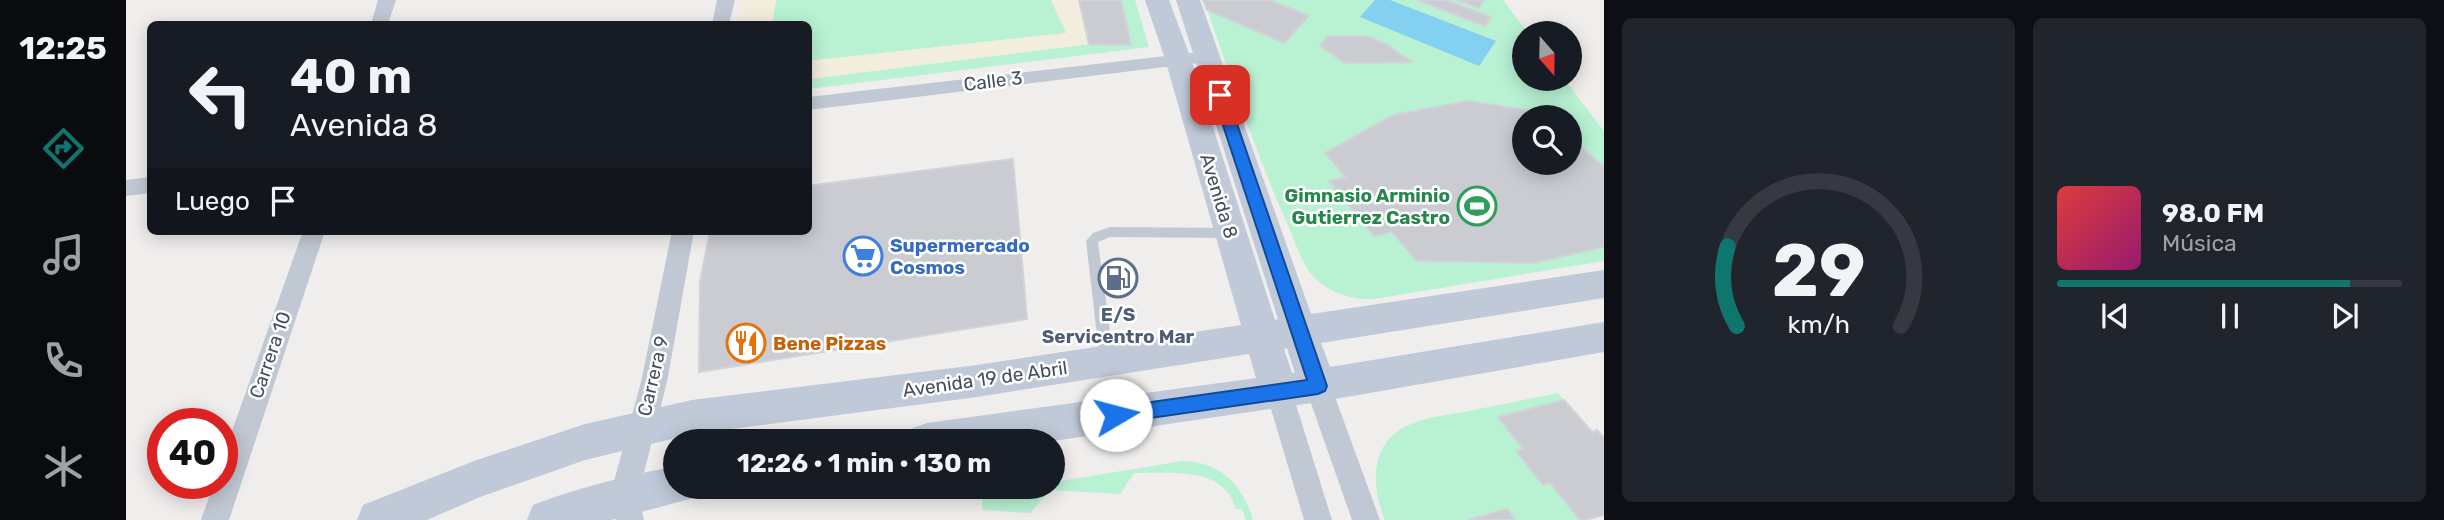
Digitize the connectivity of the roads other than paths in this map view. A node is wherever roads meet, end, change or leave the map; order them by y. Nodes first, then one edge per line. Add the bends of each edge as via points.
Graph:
1 (387, 0) edge
2 (726, 0) edge
3 (1157, 0) edge
4 (1188, 0) edge
5 (381, 21) edge
6 (722, 21) edge
7 (1193, 58) junction
8 (812, 104) edge
9 (147, 185) edge
10 (126, 188) edge
11 (1230, 233) junction
12 (313, 235) edge
13 (682, 235) edge
14 (1604, 284) edge
15 (1301, 331) junction
16 (1261, 337) junction
17 (1604, 337) edge
18 (1107, 361) junction
19 (1318, 386) junction
20 (1279, 393) junction
21 (641, 429) junction
22 (1015, 429) edge
23 (663, 491) edge
24 (627, 508) edge
25 (215, 520) edge
26 (378, 520) edge
27 (548, 520) edge
28 (1318, 520) edge
29 (1366, 520) edge

1 - 5 street
2 - 6 street
3 - 7 street, Avenida 8
4 - 7 street, Avenida 8
7 - 8 street, Calle 3
7 - 11 street, Avenida 8
7 - 15 street, Avenida 8 via 1230,126
9 - 10 street
11 - 16 street, Avenida 8
11 - 18 lane via 1110,232 1092,241
12 - 25 street, Carrera 10
13 - 21 street, Carrera 9
14 - 15 street, Avenida 19 de Abril
15 - 16 street, Avenida 19 de Abril
15 - 19 street, Avenida 8
16 - 18 street, Avenida 19 de Abril
16 - 20 street, Avenida 8
17 - 19 street
18 - 21 street, Avenida 19 de Abril via 692,417
19 - 20 street
19 - 29 street
20 - 22 street
20 - 28 street
21 - 24 street, Carrera 9
21 - 26 street, Avenida 19 de Abril via 560,450
23 - 24 street
24 - 27 street

